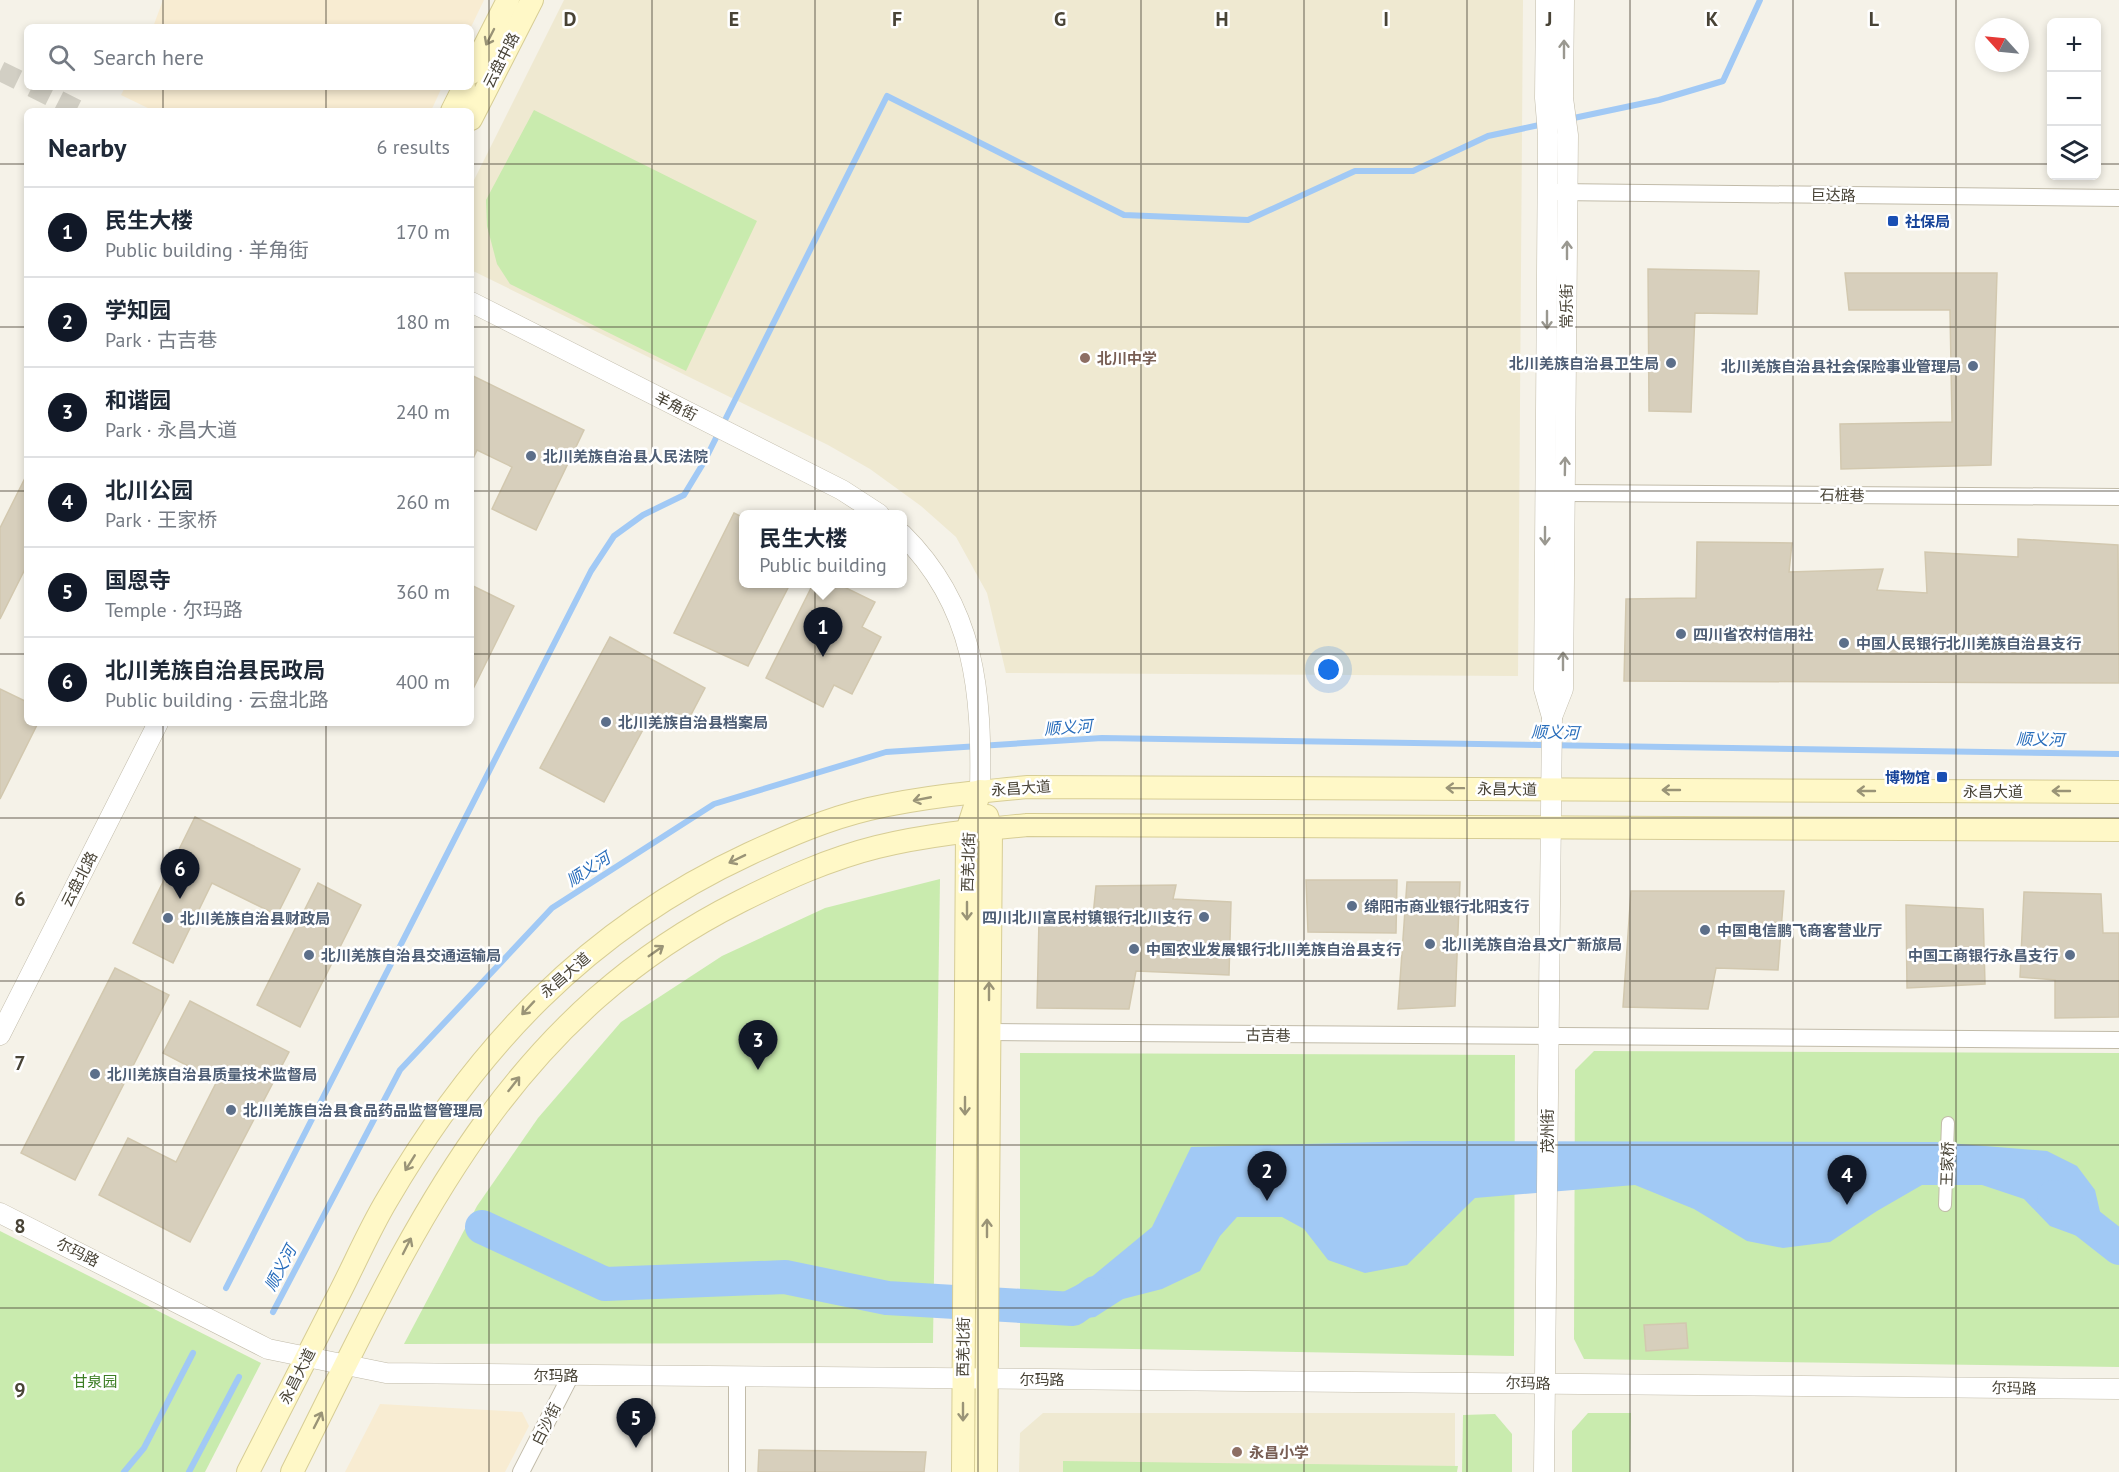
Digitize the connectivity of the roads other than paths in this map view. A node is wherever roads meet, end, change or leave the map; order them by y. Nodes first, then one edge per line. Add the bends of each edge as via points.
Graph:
1 (508, 0) edge
2 (532, 0) edge
3 (1546, 0) edge
4 (1564, 0) edge
5 (474, 67) edge
6 (462, 90) edge
7 (1554, 98) junction
8 (454, 108) edge
9 (474, 113) edge
10 (1558, 192) junction
11 (2119, 198) edge
12 (474, 304) edge
13 (1565, 493) junction
14 (2119, 497) edge
15 (873, 510) edge
16 (907, 538) edge
17 (1552, 717) junction
18 (156, 726) edge
19 (1550, 789) junction
20 (980, 791) junction
21 (2119, 792) edge
22 (1550, 828) junction
23 (991, 829) junction
24 (2119, 830) edge
25 (967, 831) junction
26 (989, 1032) junction
27 (0, 1035) edge
28 (1548, 1038) junction
29 (2119, 1040) edge
30 (1948, 1123) dead end
31 (1946, 1205) dead end
32 (0, 1213) edge
33 (307, 1357) junction
34 (346, 1365) junction
35 (571, 1375) junction
36 (737, 1377) junction
37 (963, 1378) junction
38 (987, 1379) junction
39 (1545, 1384) junction
40 (2119, 1389) edge
41 (248, 1472) edge
42 (292, 1472) edge
43 (521, 1472) edge
44 (737, 1472) edge
45 (963, 1472) edge
46 (986, 1472) edge
47 (1544, 1472) edge

1 -> 5 main road, 云盘中路
2 - 9 main road, 云盘中路
3 - 7 street, 常乐街
7 -> 4 street, 常乐街
6 - 8 main road, 云盘中路
7 - 10 street, 常乐街
10 - 11 street, 巨达路
13 -> 10 street, 常乐街
10 -> 17 street, 常乐街 via 1544,689
12 - 15 street, 羊角街 via 842,490
13 - 14 street, 石桩巷
17 -> 13 street, 常乐街 via 1563,689
16 - 20 street via 956,608 968,642 980,711
17 - 19 street, 常乐街
18 - 27 street, 云盘北路
19 -> 20 main road, 永昌大道 via 1116,785
21 -> 19 main road, 永昌大道
19 - 22 street, 茂州街
20 - 23 main road, 西羌北街
20 - 25 main road, 西羌北街
20 -> 33 main road, 永昌大道 via 867,809 801,830 686,885 583,957 498,1041 426,1137 385,1203
22 - 23 main road via 1113,824
22 - 24 main road
22 - 28 street, 茂州街
23 - 25 main road
26 -> 23 main road, 西羌北街
34 -> 25 main road via 419,1222 452,1168 528,1066 608,987 705,919 815,866 877,847
25 -> 37 main road, 西羌北街
26 - 28 street, 古吉巷
38 -> 26 main road, 西羌北街
28 - 29 street, 古吉巷
28 - 39 street, 茂州街
30 - 31 street, 王家桥
32 - 33 street, 尔玛路 via 268,1348
33 - 34 street, 尔玛路
33 - 41 main road, 永昌大道
34 - 35 street, 尔玛路 via 386,1373
42 -> 34 main road
35 - 36 street, 尔玛路
35 - 43 street, 白沙街
36 - 37 street, 尔玛路
36 - 44 street
37 - 38 street, 尔玛路
37 -> 45 main road, 西羌北街
38 - 39 street, 尔玛路
38 - 46 main road, 西羌北街
39 - 40 street, 尔玛路
39 - 47 street, 茂州街

